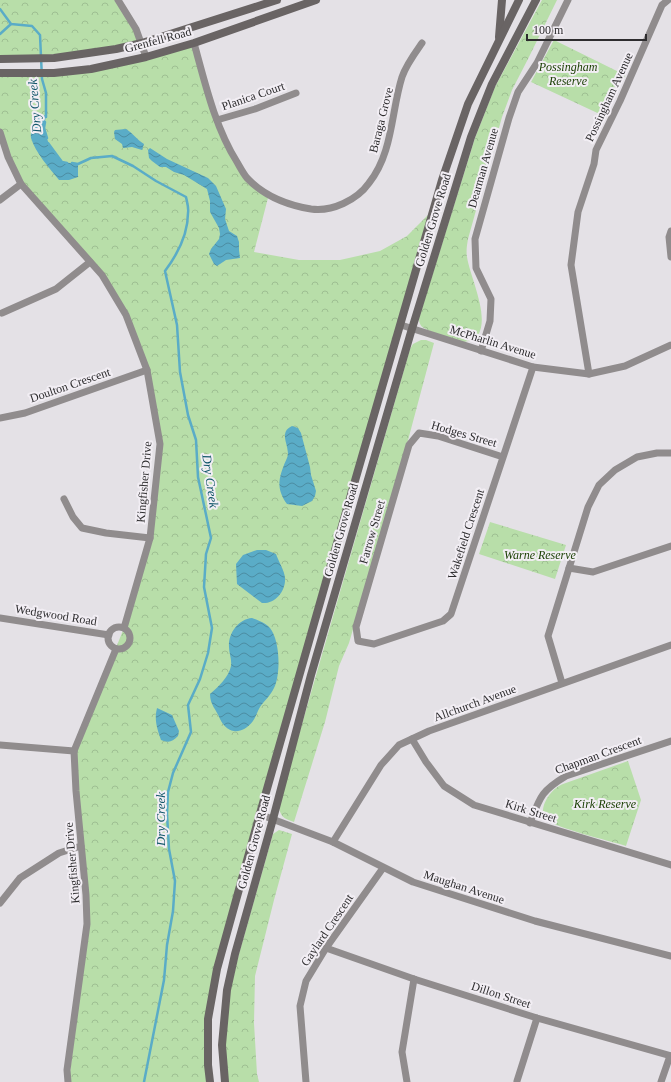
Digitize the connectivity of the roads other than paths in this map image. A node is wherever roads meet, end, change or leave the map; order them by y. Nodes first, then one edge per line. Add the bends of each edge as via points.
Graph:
1 (118, 0) edge
2 (277, 0) edge
3 (316, 0) edge
4 (502, 0) edge
5 (519, 0) edge
6 (536, 0) edge
7 (568, 0) edge
8 (668, 0) edge
9 (498, 41) junction
10 (142, 43) junction
11 (194, 43) junction
12 (422, 43) dead end
13 (146, 57) junction
14 (0, 59) edge
15 (0, 74) edge
16 (296, 93) dead end
17 (217, 120) junction
18 (0, 132) edge
19 (21, 184) junction
20 (0, 200) edge
21 (671, 231) edge
22 (671, 257) edge
23 (90, 262) junction
24 (2, 313) dead end
25 (401, 325) junction
26 (413, 328) junction
27 (671, 345) edge
28 (481, 351) junction
29 (533, 367) junction
30 (147, 370) junction
31 (589, 374) junction
32 (0, 418) edge
33 (419, 433) joint
34 (671, 453) edge
35 (503, 457) junction
36 (64, 499) dead end
37 (150, 538) junction
38 (671, 546) edge
39 (569, 568) junction
40 (0, 618) edge
41 (124, 628) junction
42 (109, 634) junction
43 (358, 641) joint
44 (671, 645) edge
45 (116, 649) junction
46 (562, 683) junction
47 (412, 740) junction
48 (671, 741) edge
49 (0, 745) edge
50 (74, 751) junction
51 (260, 814) junction
52 (273, 819) junction
53 (530, 823) junction
54 (332, 842) junction
55 (81, 846) junction
56 (671, 865) edge
57 (383, 868) junction
58 (0, 903) edge
59 (326, 948) junction
60 (671, 956) edge
61 (414, 979) junction
62 (537, 1018) junction
63 (670, 1056) edge
64 (517, 1081) dead end
65 (68, 1082) edge
66 (210, 1082) edge
67 (225, 1082) edge
68 (306, 1082) edge
69 (407, 1082) edge
70 (661, 1082) edge

1 - 10 street
2 - 10 main road, Grenfell Road
3 - 11 main road, Grenfell Road
4 - 9 main road
5 - 9 main road, Golden Grove Road
6 - 26 main road, Golden Grove Road via 492,84 471,137
7 - 28 street, Dearman Avenue via 518,92 475,239 476,268 491,299 490,321
8 - 31 street, Possingham Avenue via 662,5 596,150 578,212 571,265
9 - 25 main road, Golden Grove Road via 468,104 442,180
10 - 13 street
10 - 14 main road, Grenfell Road via 98,53 54,58
11 - 13 main road, Grenfell Road
11 - 17 street, Baraga Grove
12 - 17 street, Baraga Grove via 402,76 390,135 380,165 369,184 356,196 338,206 317,210 298,207 282,202 260,188 246,177 234,158
13 - 15 main road, Grenfell Road via 91,69
16 - 17 street, Planica Court
18 - 19 street, Kingfisher Drive via 8,158
19 - 20 street
19 - 23 street, Kingfisher Drive
21 - 22 street via 668,237
23 - 24 street via 56,289
23 - 30 street, Kingfisher Drive via 102,275 126,315
25 - 26 street, McPharlin Avenue
25 - 51 main road, Golden Grove Road
26 - 28 street, McPharlin Avenue
26 - 52 main road, Golden Grove Road via 311,674
27 - 31 street, McPharlin Avenue via 625,366
28 - 29 street, McPharlin Avenue
29 - 31 street, McPharlin Avenue
29 - 35 street, Wakefield Crescent
30 - 32 street, Doulton Crescent via 25,412
30 - 37 street, Kingfisher Drive via 160,444
33 - 35 street, Hodges Street via 438,436
33 - 43 street, Farrow Street via 409,445 356,627
34 - 39 street via 637,457 615,470 599,485 588,507
35 - 43 street, Wakefield Crescent via 451,614 443,621 374,644
36 - 37 street via 82,528
37 - 41 street, Kingfisher Drive
38 - 39 street via 593,572
39 - 46 street via 548,636
40 - 42 street, Wedgwood Road
41 - 42 street via 113,629
41 - 45 street via 129,633 130,640 127,647
42 - 45 street via 109,642
44 - 46 street, Allchurch Avenue
45 - 50 street, Kingfisher Drive
46 - 47 street, Allchurch Avenue via 429,731
47 - 53 street, Kirk Street via 444,786 474,805
47 - 54 street, Allchurch Avenue via 399,745 381,765
48 - 53 street, Chapman Crescent via 566,776 540,797
49 - 50 street
50 - 55 street, Kingfisher Drive
51 - 52 street, Maughan Avenue
51 - 66 main road, Golden Grove Road via 217,969 208,1019
52 - 54 street, Maughan Avenue
52 - 67 main road, Golden Grove Road via 227,990 222,1045
53 - 56 street, Kirk Street
54 - 57 street, Maughan Avenue
55 - 58 street via 59,853 20,878
55 - 65 street, Kingfisher Drive via 87,924 67,1070
57 - 59 street, Gaylard Crescent
57 - 60 street, Maughan Avenue via 413,882 536,921
59 - 61 street, Dillon Street
59 - 68 street, Gaylard Crescent via 306,981 300,1006
61 - 62 street, Dillon Street
61 - 69 street via 402,1052
62 - 63 street, Dillon Street
62 - 64 street
63 - 70 street

